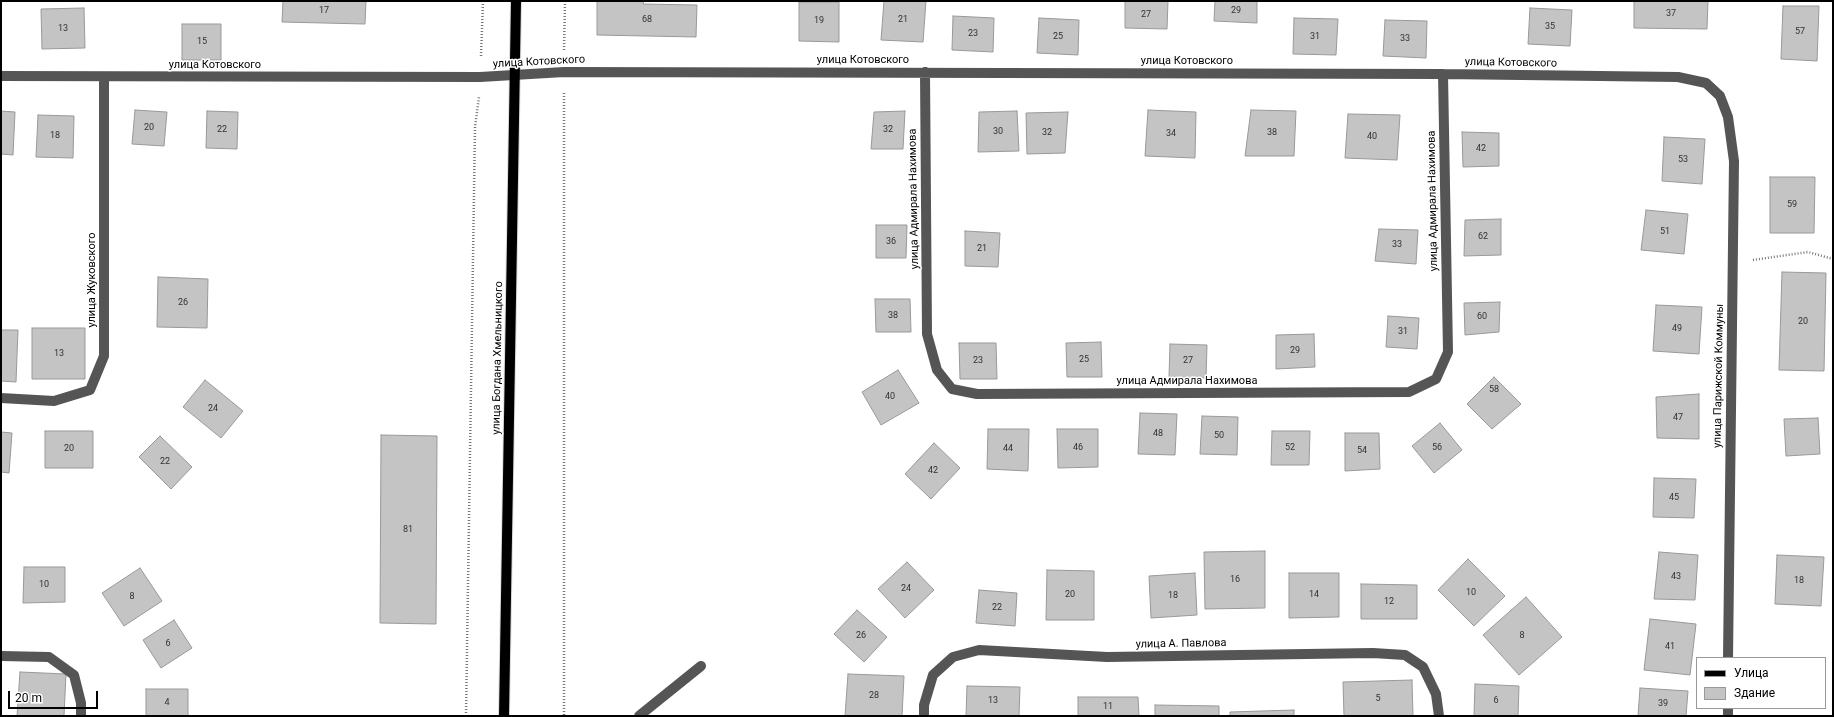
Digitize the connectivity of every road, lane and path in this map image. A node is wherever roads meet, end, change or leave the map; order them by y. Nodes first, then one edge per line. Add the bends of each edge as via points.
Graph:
1 (483, 1) edge
2 (516, 1) edge
3 (565, 1) edge
4 (564, 53) dead end
5 (481, 59) dead end
6 (925, 72) junction
7 (1443, 74) junction
8 (515, 75) junction
9 (1, 76) edge
10 (104, 77) junction
11 (564, 85) dead end
12 (479, 92) dead end
13 (1720, 96) joint
14 (1833, 259) edge
15 (1733, 263) junction
16 (1, 398) edge
17 (1, 656) edge
18 (1728, 657) edge
19 (701, 666) dead end
20 (82, 716) edge
21 (466, 716) edge
22 (504, 716) edge
23 (564, 716) edge
24 (639, 716) edge
25 (924, 716) edge
26 (1439, 716) edge

1 - 5 path
2 - 8 main road, улица Богдана Хмельницкого
3 - 4 path
6 - 7 street, улица Котовского
6 - 7 street, улица Адмирала Нахимова via 927,334 937,370 952,389 977,394 1408,392 1436,379 1448,352
6 - 8 street, улица Котовского via 564,72
7 - 13 street, улица Котовского via 1678,77 1706,84
8 - 10 street, улица Котовского
8 - 22 main road, улица Богдана Хмельницкого
9 - 10 street, улица Котовского
10 - 16 street, улица Жуковского via 104,356 90,390 54,401
11 - 23 path
12 - 21 path via 475,127
13 - 15 street, улица Парижской Коммуны via 1728,117 1734,161
14 - 15 path via 1808,252
15 - 18 street, улица Парижской Коммуны
17 - 20 street via 49,657 74,675
19 - 24 street
25 - 26 street, улица А. Павлова via 924,705 934,676 953,657 979,650 1107,657 1373,653 1405,656 1423,666 1436,694

